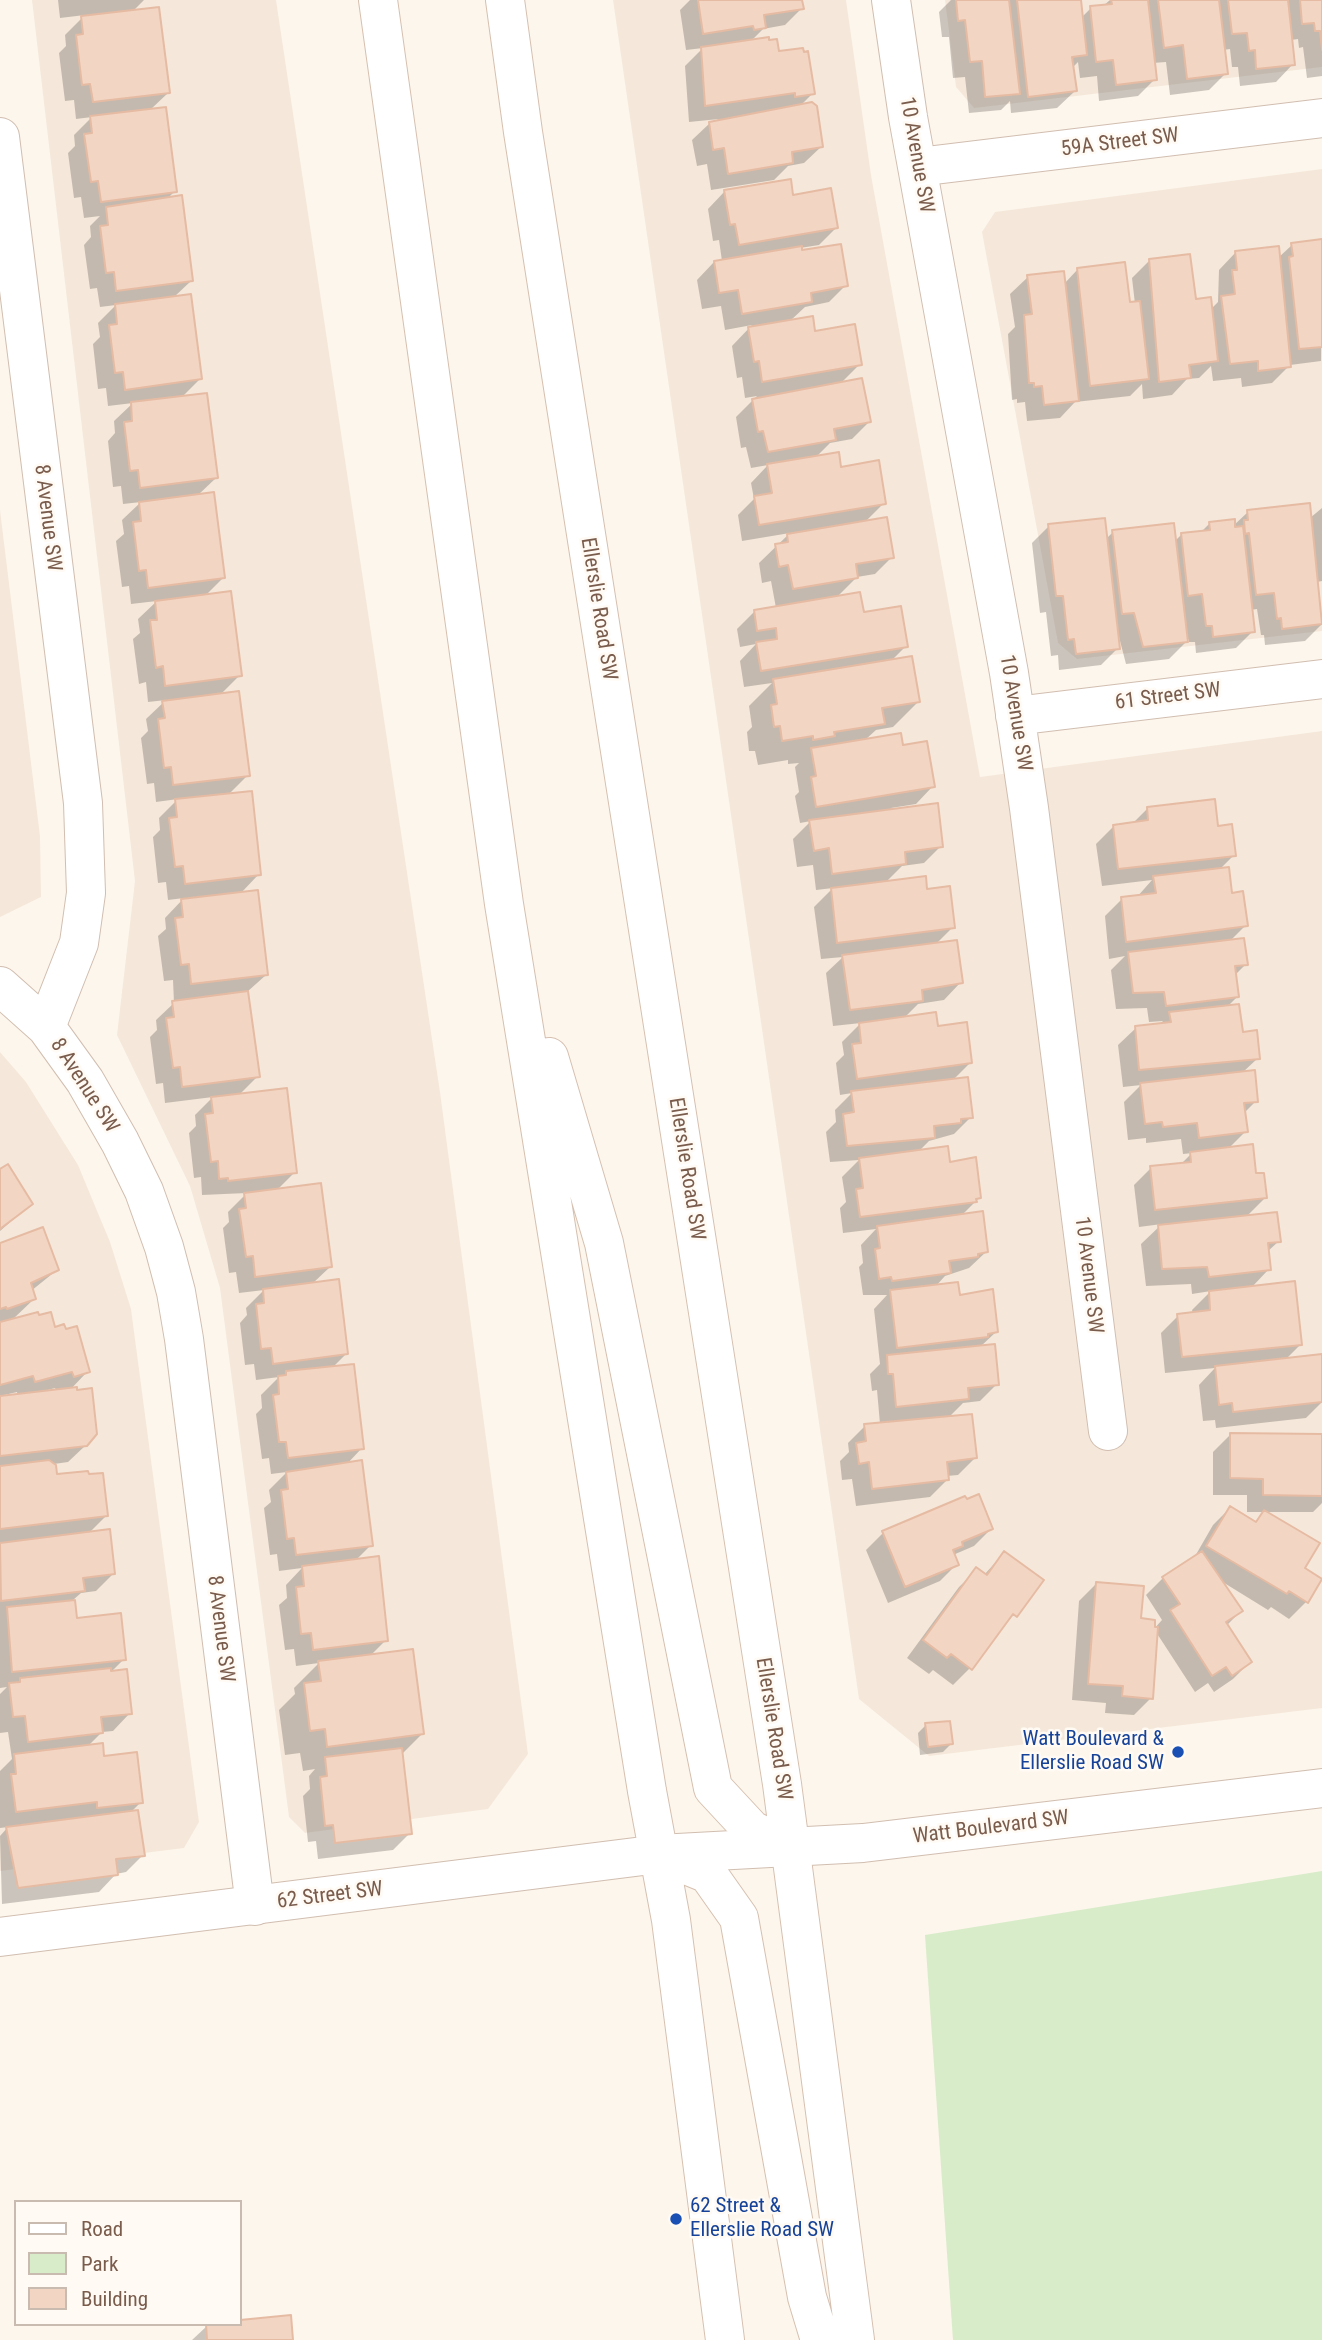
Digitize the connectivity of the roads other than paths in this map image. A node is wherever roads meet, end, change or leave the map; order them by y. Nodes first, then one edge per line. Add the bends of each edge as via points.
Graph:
1 (378, 0) edge
2 (505, 0) edge
3 (891, 0) edge
4 (1322, 118) edge
5 (0, 137) edge
6 (918, 167) junction
7 (1322, 679) edge
8 (1015, 716) junction
9 (504, 904) junction
10 (0, 986) edge
11 (46, 1027) junction
12 (1108, 1431) dead end
13 (1322, 1788) edge
14 (790, 1849) junction
15 (659, 1854) junction
16 (255, 1906) junction
17 (0, 1937) edge
18 (725, 2340) edge
19 (820, 2340) edge
20 (855, 2340) edge

1 - 9 main road
2 - 14 main road, Ellerslie Road SW
3 - 6 main road, 10 Avenue SW
4 - 6 main road, 59A Street SW
5 - 11 main road, 8 Avenue SW via 83,803 86,894 79,943
6 - 8 main road, 10 Avenue SW
7 - 8 main road, 61 Street SW
8 - 12 main road, 10 Avenue SW
9 - 14 main road via 604,1242 713,1788 752,1829
9 - 15 main road
10 - 11 main road
11 - 16 main road, 8 Avenue SW via 85,1081 120,1142 148,1202 176,1292
13 - 14 main road, Watt Boulevard SW
14 - 15 main road, Watt Boulevard SW
14 - 20 main road, Ellerslie Road SW
15 - 16 main road, 62 Street SW
15 - 18 main road
15 - 19 main road via 708,1874 739,1918 807,2297
16 - 17 main road, 62 Street SW

